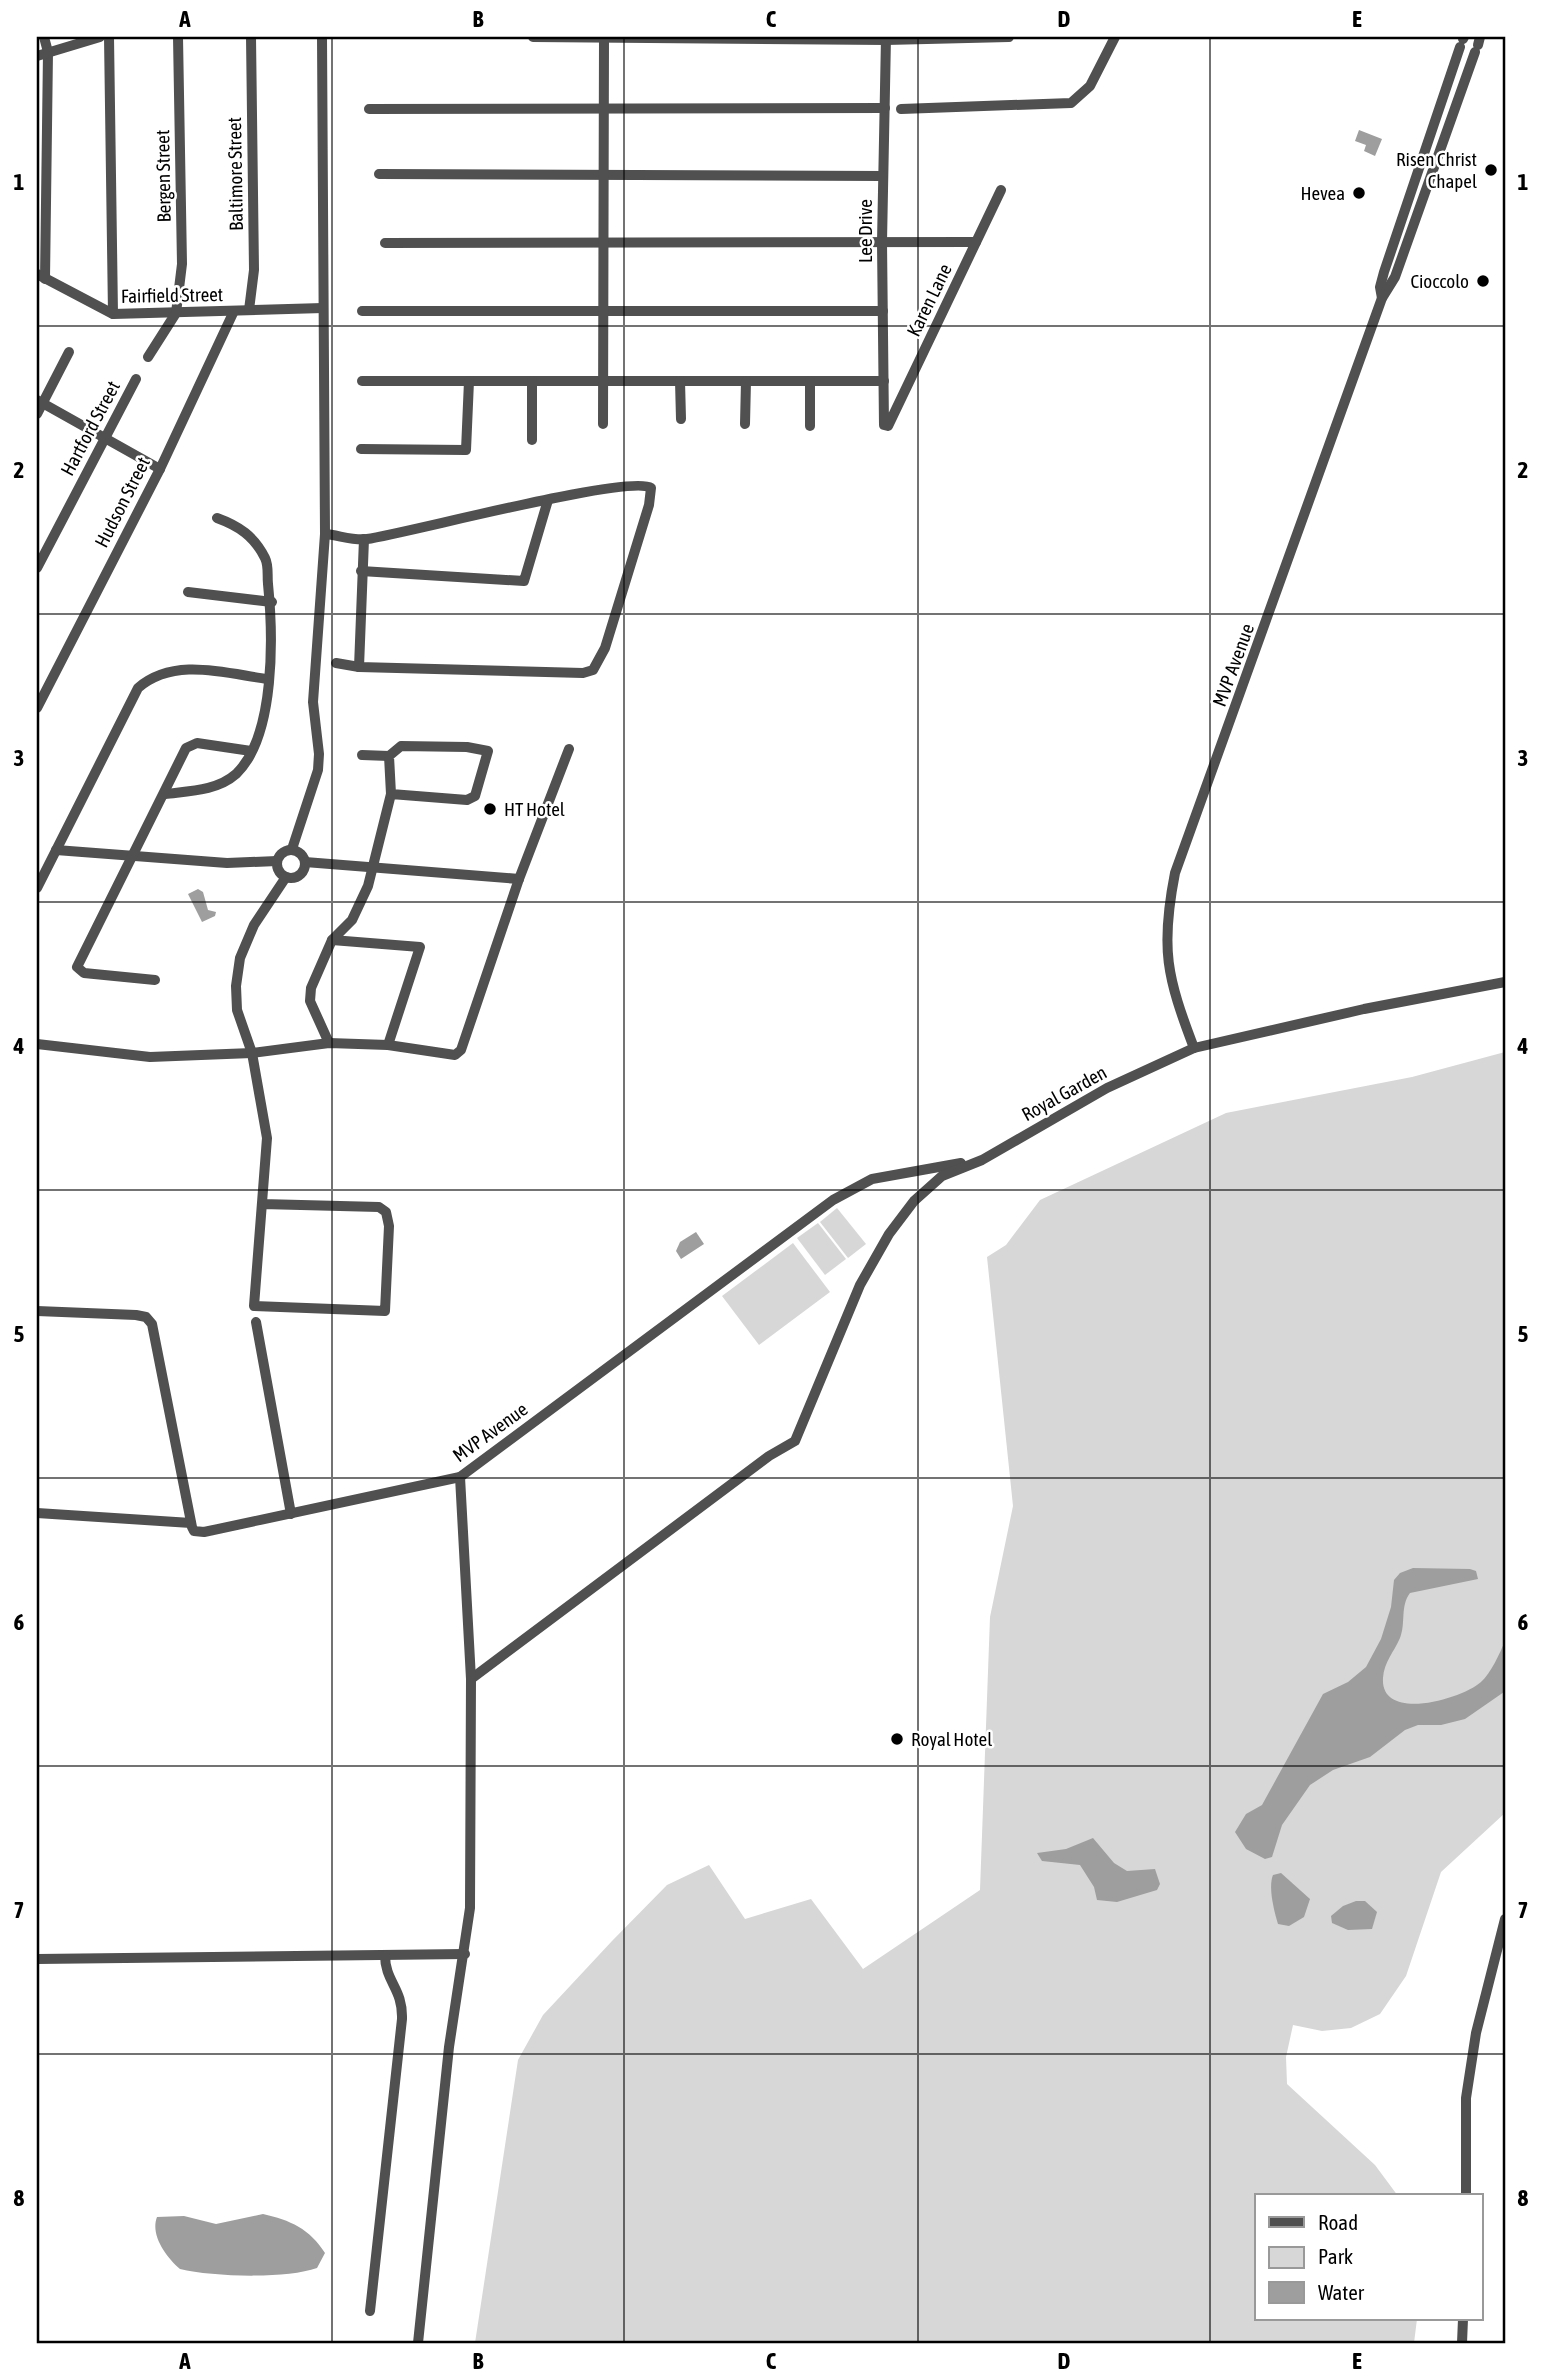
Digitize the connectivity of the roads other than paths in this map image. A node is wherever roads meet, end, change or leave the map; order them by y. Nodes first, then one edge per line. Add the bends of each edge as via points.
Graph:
1 (44, 37) edge
2 (100, 37) edge
3 (109, 37) edge
4 (178, 37) edge
5 (251, 37) edge
6 (322, 37) edge
7 (533, 37) edge
8 (604, 37) edge
9 (1009, 37) edge
10 (1115, 37) edge
11 (886, 38) edge
12 (1462, 41) edge
13 (1478, 45) edge
14 (42, 54) edge
15 (1454, 65) junction
16 (1469, 69) junction
17 (603, 108) junction
18 (885, 108) junction
19 (369, 109) dead end
20 (901, 109) dead end
21 (1435, 122) junction
22 (1449, 126) junction
23 (379, 174) dead end
24 (603, 175) junction
25 (883, 176) junction
26 (1001, 190) dead end
27 (882, 242) junction
28 (976, 242) junction
29 (385, 243) dead end
30 (602, 243) junction
31 (41, 276) edge
32 (1382, 299) junction
33 (323, 308) junction
34 (249, 310) junction
35 (234, 311) junction
36 (602, 311) junction
37 (883, 311) junction
38 (362, 312) dead end
39 (176, 313) junction
40 (113, 314) junction
41 (69, 352) dead end
42 (148, 356) dead end
43 (136, 379) dead end
44 (362, 381) dead end
45 (469, 381) junction
46 (532, 381) junction
47 (602, 381) junction
48 (680, 381) junction
49 (746, 381) junction
50 (810, 381) junction
51 (884, 381) junction
52 (40, 401) edge
53 (37, 414) edge
54 (681, 419) dead end
55 (603, 424) dead end
56 (745, 424) dead end
57 (886, 425) joint
58 (810, 426) dead end
59 (102, 439) junction
60 (532, 440) dead end
61 (361, 449) dead end
62 (160, 469) junction
63 (548, 500) junction
64 (217, 518) dead end
65 (325, 534) junction
66 (364, 540) junction
67 (37, 568) edge
68 (361, 571) junction
69 (188, 592) dead end
70 (272, 602) junction
71 (337, 663) dead end
72 (359, 667) junction
73 (267, 678) junction
74 (37, 708) edge
75 (569, 749) dead end
76 (251, 751) junction
77 (362, 755) dead end
78 (389, 756) junction
79 (165, 794) junction
80 (391, 794) junction
81 (292, 849) junction
82 (56, 850) junction
83 (133, 855) junction
84 (277, 860) junction
85 (305, 862) junction
86 (370, 869) junction
87 (286, 877) junction
88 (519, 878) junction
89 (37, 888) edge
90 (332, 940) junction
91 (155, 980) dead end
92 (1505, 982) edge
93 (329, 1043) junction
94 (37, 1044) edge
95 (388, 1045) junction
96 (1194, 1048) junction
97 (252, 1054) junction
98 (982, 1160) junction
99 (262, 1203) junction
100 (37, 1311) edge
101 (256, 1322) dead end
102 (460, 1477) junction
103 (37, 1513) edge
104 (292, 1514) junction
105 (191, 1523) junction
106 (471, 1679) junction
107 (1505, 1919) edge
108 (465, 1954) junction
109 (384, 1955) junction
110 (37, 1959) edge
111 (1466, 2194) edge
112 (370, 2311) dead end
113 (1463, 2320) edge
114 (418, 2343) edge
115 (1462, 2343) edge

1 - 14 street
2 - 14 street
3 - 40 street
4 - 39 street, Bergen Street via 182,264
5 - 34 street, Baltimore Street via 254,270
6 - 33 street
7 - 8 street
8 - 11 street
8 - 17 street
9 - 11 street
10 - 20 street via 1090,86 1071,103
11 - 18 street, Lee Drive
12 - 15 street, MVP Avenue
13 - 16 street, MVP Avenue
14 - 31 street
15 - 16 street
15 - 21 street, MVP Avenue
16 - 22 street, MVP Avenue
17 - 18 street
17 - 19 street
17 - 24 street
18 - 25 street, Lee Drive
21 - 22 street
21 - 32 street, MVP Avenue via 1384,272
22 - 32 street, MVP Avenue via 1395,277
23 - 24 street
24 - 25 street
24 - 30 street
25 - 27 street, Lee Drive
26 - 28 street, Karen Lane
27 - 28 street
27 - 30 street
27 - 37 street, Lee Drive
28 - 57 street, Karen Lane
29 - 30 street
30 - 36 street
31 - 40 street, Fairfield Street
32 - 96 street, MVP Avenue via 1175,873 1166,945 1171,986
33 - 34 street, Fairfield Street
33 - 65 street
34 - 35 street, Fairfield Street
35 - 39 street, Fairfield Street
35 - 62 street, Hudson Street
36 - 37 street
36 - 38 street
36 - 47 street
37 - 51 street, Lee Drive
39 - 40 street, Fairfield Street
39 - 42 street
41 - 52 street
43 - 59 street, Hartford Street
44 - 45 street
45 - 46 street
45 - 61 street via 466,450
46 - 47 street
46 - 60 street
47 - 48 street
47 - 55 street
48 - 49 street
48 - 54 street
49 - 50 street
49 - 56 street
50 - 51 street
50 - 58 street
51 - 57 street, Lee Drive
52 - 53 street
52 - 59 street
59 - 62 street
59 - 67 street, Hartford Street
62 - 74 street, Hudson Street
63 - 66 street
63 - 68 street via 524,581
63 - 72 street via 644,485 650,488 649,505 596,668 583,673
64 - 70 street via 238,526 257,545 267,564
65 - 66 street
65 - 81 street via 313,702 318,770
66 - 68 street
68 - 72 street
69 - 70 street
70 - 73 street
71 - 72 street
73 - 76 street via 264,716
73 - 82 street via 184,669 146,681 132,695
75 - 88 street
76 - 79 street via 228,779
76 - 79 street via 191,744 181,755
77 - 78 street
78 - 80 street
78 - 80 street via 401,746 489,748 475,796 467,800
79 - 83 street
80 - 86 street
81 - 84 street
81 - 85 street
82 - 83 street
82 - 89 street
83 - 84 street via 228,863
83 - 91 street via 77,967 83,973
84 - 87 street
85 - 86 street
85 - 87 street via 299,875
86 - 88 street
86 - 90 street via 368,886 352,920
87 - 97 street via 254,925 240,958 237,1010
88 - 95 street via 461,1050 446,1056
90 - 93 street via 310,994
90 - 95 street via 420,947
92 - 96 street, Royal Garden
93 - 95 street
93 - 97 street
94 - 97 street via 150,1057
96 - 98 street, Royal Garden via 1107,1088
97 - 99 street via 267,1138
98 - 102 street, MVP Avenue via 872,1179 833,1200
98 - 106 street, Royal Garden via 942,1176 914,1201 889,1234 860,1285 795,1441
99 - 99 street via 379,1207 386,1212 385,1311 254,1306
100 - 105 street via 142,1316 152,1324
101 - 104 street
102 - 104 street, MVP Avenue
102 - 106 street
103 - 105 street
104 - 105 street, MVP Avenue via 198,1533
106 - 108 street via 470,1908
107 - 111 street via 1476,2033 1466,2098
108 - 109 street
108 - 114 street via 449,2047
109 - 110 street
109 - 112 street via 385,1968 403,1999
113 - 115 street

